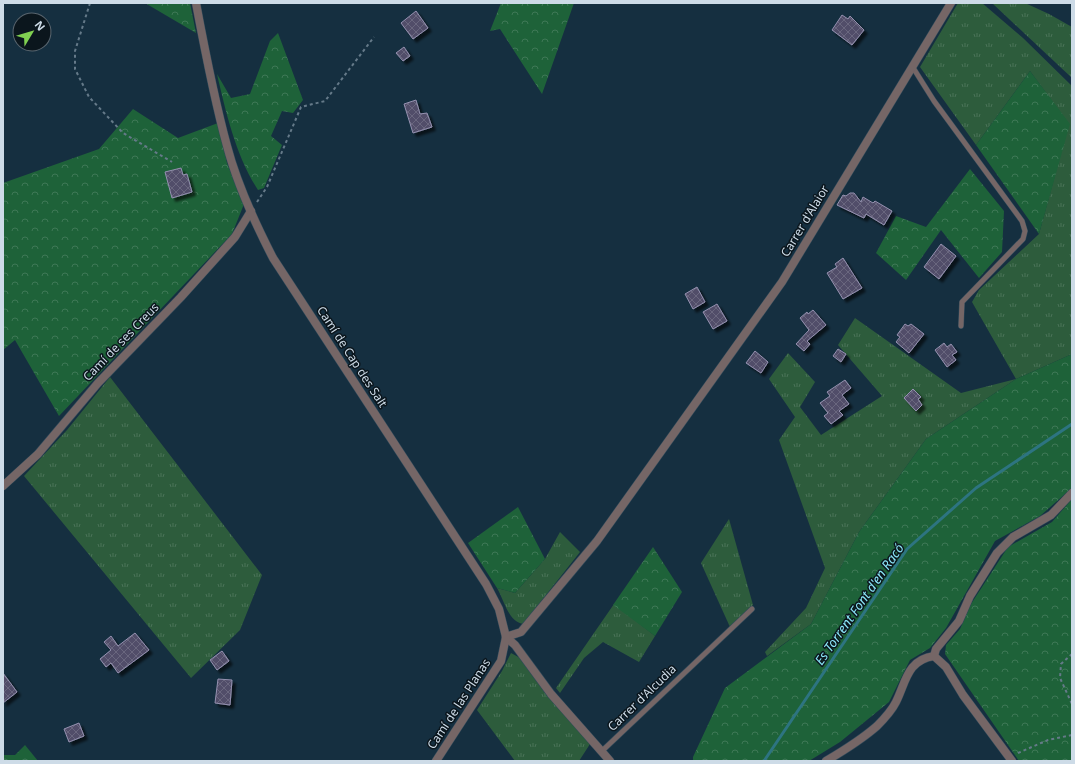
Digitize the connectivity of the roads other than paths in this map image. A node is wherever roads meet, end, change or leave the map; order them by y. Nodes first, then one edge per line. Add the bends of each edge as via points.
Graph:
1 (196, 3) edge
2 (951, 3) edge
3 (912, 66) junction
4 (251, 210) junction
5 (961, 326) dead end
6 (3, 486) edge
7 (1072, 493) edge
8 (752, 609) dead end
9 (506, 637) junction
10 (934, 656) junction
11 (602, 751) junction
12 (1011, 759) edge
13 (436, 761) edge
14 (610, 761) edge
15 (826, 761) edge

1 - 4 street, Camí de Cap des Salt via 227,147
2 - 3 street, Carrer d'Alaior
3 - 5 lane via 1022,221 1025,231 1023,239 962,302
3 - 9 street, Carrer d'Alaior via 782,282 597,541 521,632
4 - 6 street, Camí de ses Creus via 235,237 187,291 98,383 38,454
4 - 9 street, Camí de Cap des Salt via 273,258 486,584 499,609
7 - 10 street via 1051,515 1013,537 997,553 970,596 958,621 936,649
8 - 11 lane, Carrer d'Alcudia
9 - 11 street via 516,645 551,694
9 - 13 street, Camí de las Planas via 501,661
10 - 12 street via 946,667 963,695
10 - 15 street via 923,658 914,666 905,679 895,704 877,726
11 - 14 street

